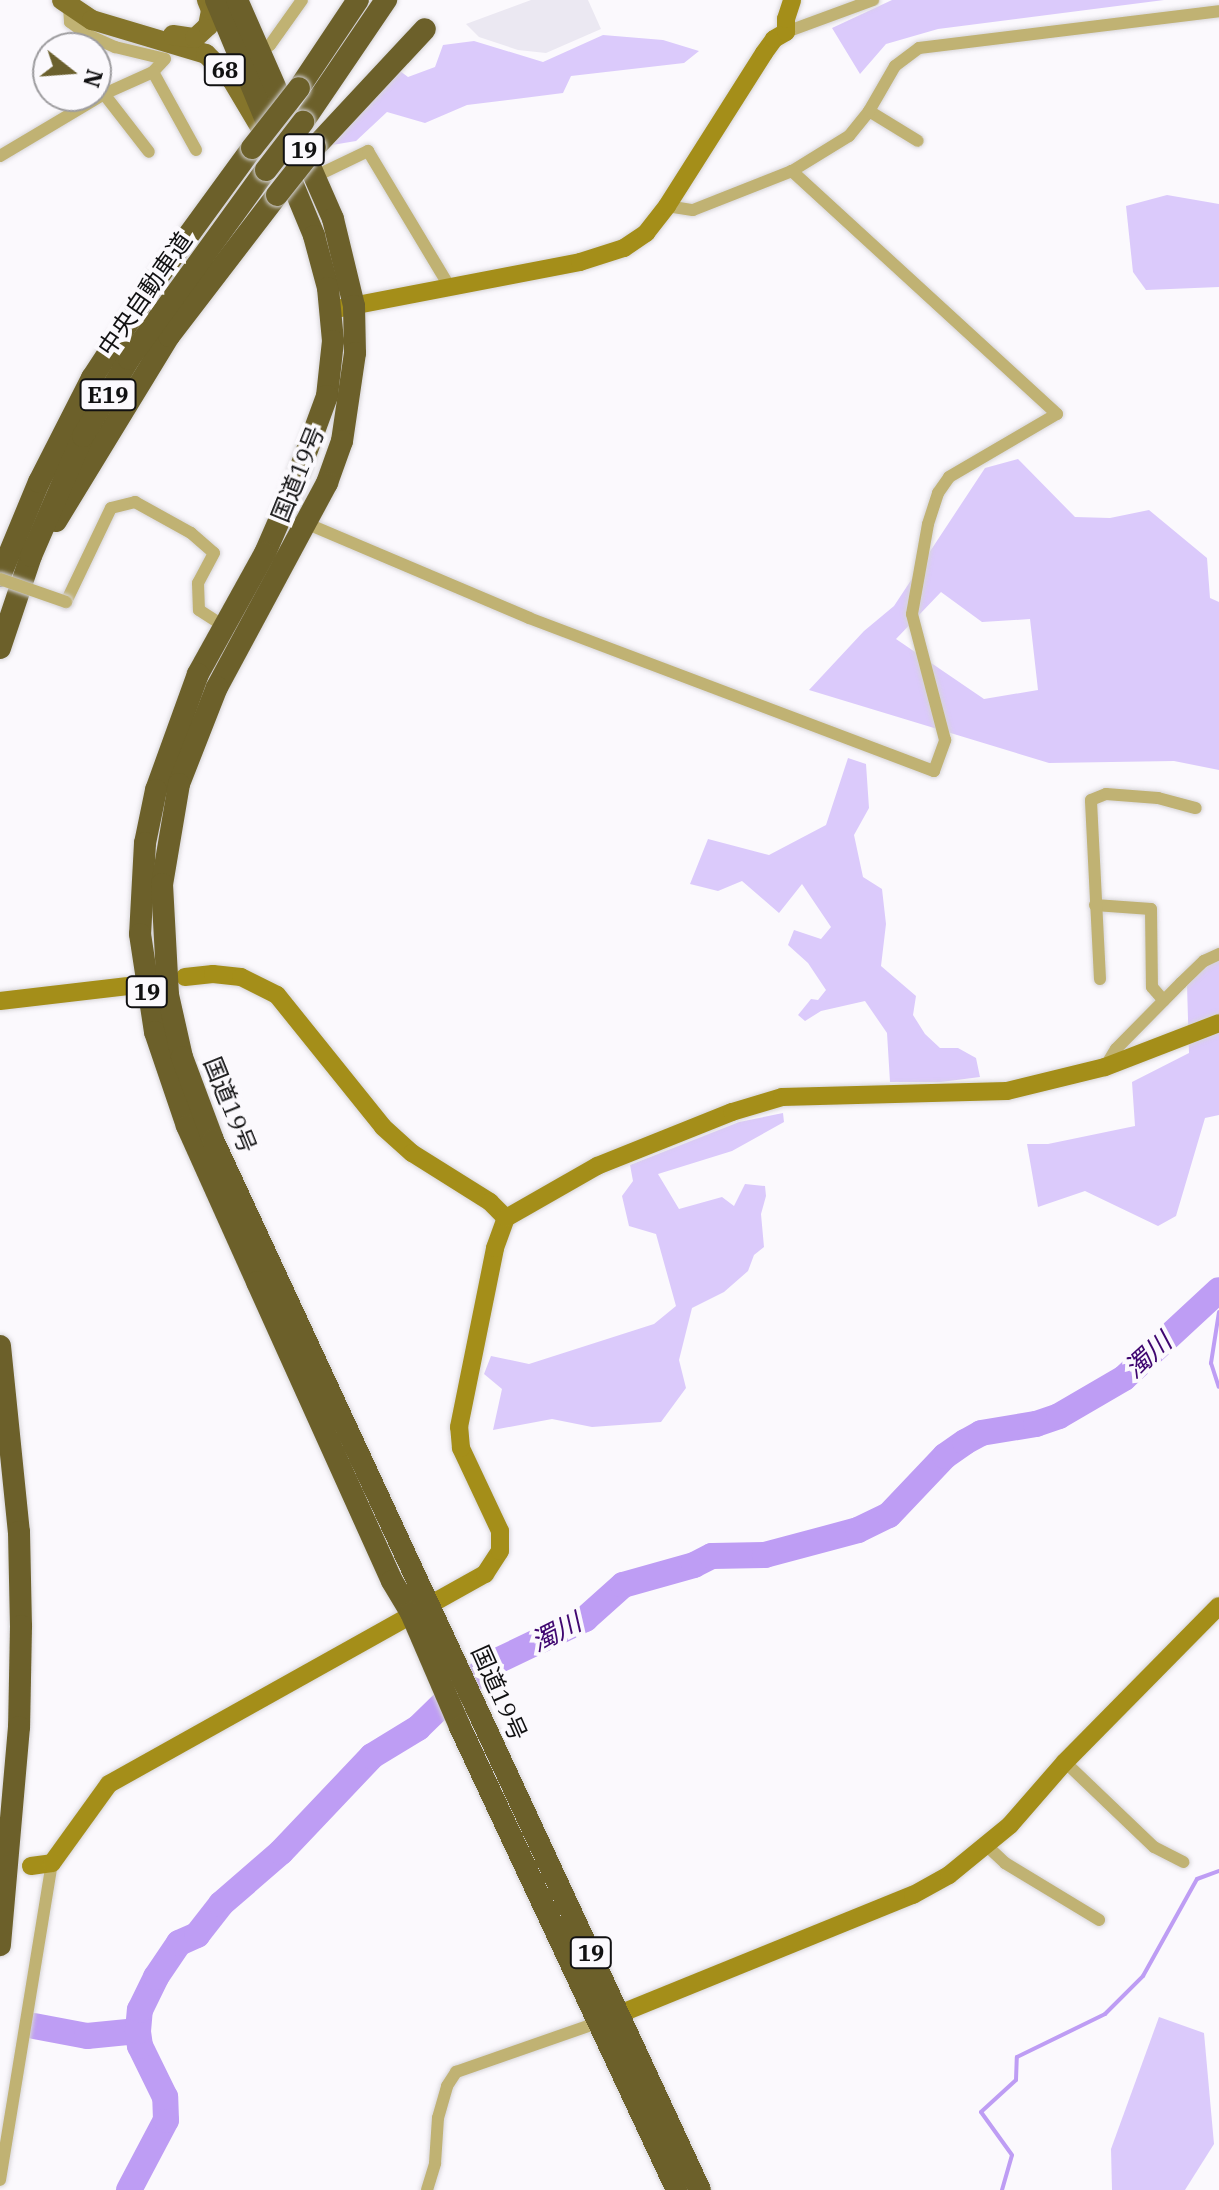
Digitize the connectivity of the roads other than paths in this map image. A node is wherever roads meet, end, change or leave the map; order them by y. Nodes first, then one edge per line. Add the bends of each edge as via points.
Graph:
1 (207, 0) edge
2 (216, 0) edge
3 (237, 0) edge
4 (302, 0) edge
5 (358, 0) edge
6 (386, 0) edge
7 (792, 0) edge
8 (873, 0) edge
9 (66, 4) edge
10 (1219, 11) edge
11 (425, 29) dead end
12 (786, 32) junction
13 (149, 36) junction
14 (260, 52) junction
15 (153, 72) junction
16 (112, 90) edge
17 (112, 104) edge
18 (869, 111) junction
19 (74, 112) edge
20 (918, 141) dead end
21 (262, 144) junction
22 (196, 150) dead end
23 (149, 152) dead end
24 (0, 156) edge
25 (792, 171) junction
26 (316, 176) junction
27 (667, 206) junction
28 (449, 286) junction
29 (354, 306) junction
30 (331, 310) junction
31 (308, 524) junction
32 (31, 556) junction
33 (0, 578) edge
34 (224, 626) junction
35 (0, 648) edge
36 (1196, 808) dead end
37 (1095, 905) junction
38 (1219, 954) edge
39 (185, 977) dead end
40 (1100, 979) dead end
41 (128, 986) dead end
42 (0, 1001) edge
43 (1164, 1001) junction
44 (1219, 1023) edge
45 (1105, 1067) junction
46 (506, 1218) junction
47 (0, 1346) edge
48 (1219, 1606) edge
49 (419, 1608) junction
50 (438, 1649) junction
51 (1065, 1762) junction
52 (987, 1846) junction
53 (1183, 1862) dead end
54 (52, 1863) junction
55 (31, 1866) dead end
56 (1099, 1920) dead end
57 (0, 1945) edge
58 (620, 2013) junction
59 (597, 2023) junction
60 (0, 2180) edge
61 (427, 2190) edge
62 (677, 2190) edge
63 (700, 2190) edge

1 - 13 main road, 68 via 208,26 195,38
2 - 21 highway, 国道19号 / 19
3 - 14 highway, 国道19号 / 19
4 - 14 street
5 - 21 highway, 中央自動車道 / E19, bridge
6 - 32 highway, 中央自動車道 / E19, bridge via 129,359 83,436
7 - 12 street
8 - 12 street
9 - 13 main road, 68 via 92,20
9 - 15 street via 70,22 88,35 165,59
10 - 18 street via 919,48 895,66
11 - 32 highway, bridge via 315,147 169,336
12 - 27 street via 764,53
13 - 21 main road, 68 via 206,54 220,64 263,132
14 - 26 highway, 国道19号 / 19
15 - 16 street
15 - 22 street
17 - 23 street
18 - 20 street
18 - 25 street via 849,136
19 - 24 street
21 - 30 highway, 国道19号 / 19 via 314,236
21 - 33 highway, 中央自動車道 / E19 via 158,277 92,378 39,482
25 - 27 street via 693,210
25 - 31 street via 1057,414 949,477 938,493 912,614 945,740 934,771 529,618
26 - 28 street via 368,151
26 - 29 highway, 国道19号 / 19 via 333,219
27 - 28 street via 646,233 624,248 580,262
28 - 29 street
29 - 30 street
29 - 31 highway, 国道19号 / 19 via 354,368 345,426
30 - 34 highway, 国道19号 / 19 via 327,396 314,436 265,553
31 - 49 highway, 国道19号 / 19 via 217,687 179,784 162,884 168,995 182,1057 213,1140
32 - 35 highway, 中央自動車道 / E19
33 - 34 street, bridge via 66,602 111,508 135,502 191,533 214,553 198,583 199,610
34 - 49 highway, 国道19号 / 19 via 198,674 156,790 140,934 155,1032 187,1126 392,1581
36 - 37 street via 1158,798 1106,794 1091,800
37 - 40 street
37 - 43 street via 1151,909 1152,987
38 - 43 street via 1204,961
39 - 46 street via 241,977 277,995 383,1127
41 - 42 street
43 - 45 street
44 - 45 street
45 - 46 street via 1007,1091 782,1097 597,1166
46 - 49 street via 492,1262 459,1427 461,1448 500,1531 500,1551 485,1574
47 - 57 highway via 19,1532 21,1626 19,1727
48 - 51 street
49 - 50 highway, 国道19号 / 19
49 - 54 street via 109,1784
50 - 58 highway, 国道19号 / 19 via 481,1717
50 - 59 highway, 国道19号 / 19 via 460,1727
51 - 52 street
51 - 53 street via 1154,1847
52 - 56 street via 1005,1863
52 - 58 street via 913,1895
54 - 55 street
54 - 60 street
58 - 59 street
58 - 63 highway, 国道19号 / 19
59 - 61 street via 456,2072 438,2118
59 - 62 highway, 国道19号 / 19

